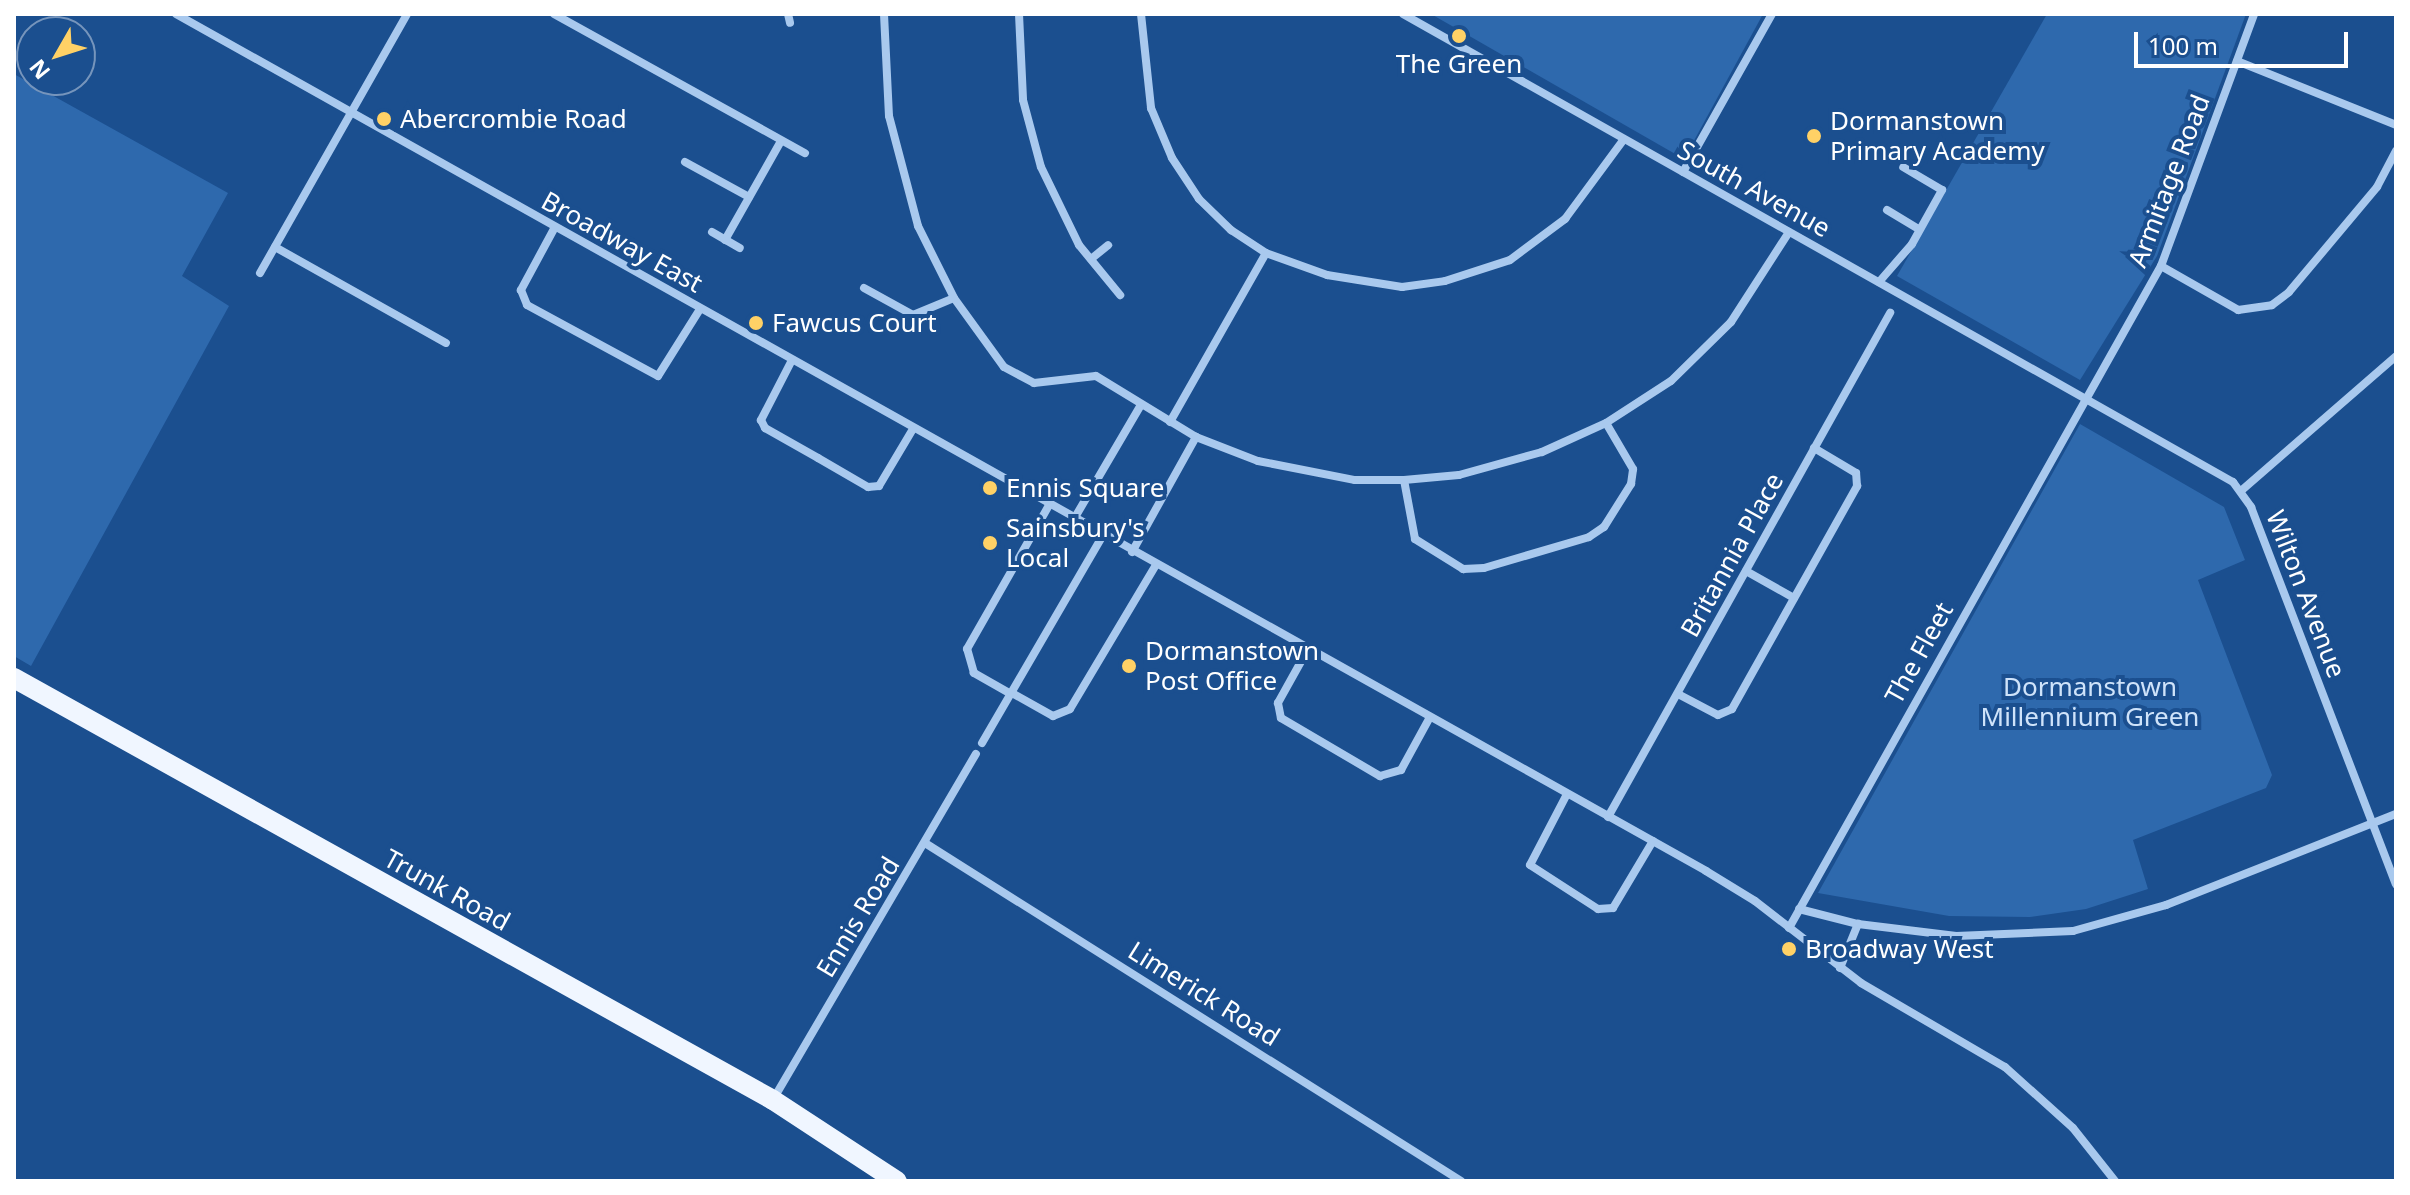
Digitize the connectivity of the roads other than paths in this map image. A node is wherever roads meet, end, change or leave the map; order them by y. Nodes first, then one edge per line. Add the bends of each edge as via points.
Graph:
1 (176, 14) edge
2 (407, 14) edge
3 (554, 14) edge
4 (884, 14) edge
5 (1019, 14) edge
6 (1141, 14) edge
7 (1403, 14) edge
8 (1772, 14) edge
9 (2254, 14) edge
10 (2237, 61) junction
11 (351, 113) junction
12 (2396, 125) edge
13 (1624, 139) junction
14 (781, 141) junction
15 (2396, 151) edge
16 (805, 153) dead end
17 (685, 162) dead end
18 (1903, 167) dead end
19 (1683, 172) junction
20 (749, 197) junction
21 (1887, 210) dead end
22 (555, 227) junction
23 (1919, 229) junction
24 (712, 232) dead end
25 (1789, 232) junction
26 (725, 240) junction
27 (1108, 245) dead end
28 (275, 247) junction
29 (740, 248) dead end
30 (1266, 253) junction
31 (1091, 259) junction
32 (2161, 266) junction
33 (260, 273) dead end
34 (1879, 282) junction
35 (864, 288) dead end
36 (1120, 295) dead end
37 (954, 298) junction
38 (700, 309) junction
39 (1890, 313) dead end
40 (446, 343) dead end
41 (2396, 356) edge
42 (792, 360) junction
43 (2085, 398) junction
44 (1141, 405) junction
45 (1170, 422) junction
46 (1606, 423) junction
47 (913, 429) junction
48 (1196, 437) junction
49 (1814, 448) junction
50 (1404, 480) junction
51 (2242, 490) junction
52 (1049, 505) junction
53 (1074, 519) junction
54 (1103, 535) junction
55 (1132, 552) junction
56 (1156, 565) junction
57 (1746, 571) junction
58 (1794, 598) junction
59 (1308, 649) junction
60 (14, 678) edge
61 (1011, 694) junction
62 (1678, 694) junction
63 (1430, 717) junction
64 (982, 743) dead end
65 (976, 754) dead end
66 (1567, 794) junction
67 (2396, 814) edge
68 (1608, 817) junction
69 (2372, 823) junction
70 (1653, 841) junction
71 (925, 843) junction
72 (2396, 884) edge
73 (1799, 909) junction
74 (1858, 924) junction
75 (1789, 928) junction
76 (1840, 968) junction
77 (773, 1100) junction
78 (853, 1150) junction
79 (897, 1181) edge
80 (915, 1181) edge
81 (1461, 1181) edge
82 (2115, 1181) edge

1 - 11 street, Broadway East
2 - 11 street
3 - 14 street
4 - 37 street via 885,76 900,168 918,226
5 - 31 street via 1020,75 1033,144 1065,220
6 - 30 street via 1146,86 1172,158 1214,215
7 - 13 street, South Avenue
8 - 19 street
9 - 10 street, Armitage Road
10 - 12 street
10 - 32 street, Armitage Road
11 - 22 street, Broadway East
11 - 28 street
13 - 19 street, South Avenue
13 - 30 street via 1565,219 1510,260 1473,274 1402,287 1364,283
14 - 16 street
14 - 20 street
15 - 32 street via 2377,187 2289,292 2272,305 2238,310
17 - 20 street
18 - 23 street via 1942,190
19 - 25 street, South Avenue
20 - 26 street
21 - 23 street
22 - 38 street, Broadway East
22 - 38 street via 521,290 527,305 658,376
23 - 34 street
24 - 26 street
25 - 34 street, South Avenue
25 - 46 street via 1751,294 1696,359
26 - 29 street
27 - 31 street
28 - 33 street
28 - 40 street
30 - 45 street
31 - 36 street
32 - 43 street, Armitage Road
34 - 43 street, South Avenue
35 - 37 street via 913,315
37 - 44 street via 1013,375 1043,384 1096,376
38 - 42 street, Broadway East
39 - 49 street, Britannia Place
41 - 51 street
42 - 47 street, Broadway East
42 - 47 street via 761,416 762,425 843,473 868,487 879,486
43 - 51 street, Wilton Avenue
43 - 73 street, The Fleet
44 - 45 street
44 - 53 street
45 - 48 street
46 - 50 street via 1510,463
46 - 50 street via 1633,469 1631,484 1604,527 1589,537 1484,568 1463,569 1415,539
47 - 52 street, Broadway East
48 - 50 street via 1307,473
48 - 55 street
49 - 57 street, Britannia Place
49 - 58 street via 1850,468 1858,480
51 - 69 street, Wilton Avenue
52 - 53 street
52 - 61 street via 967,649 974,673
53 - 54 street
54 - 55 street
54 - 61 street
55 - 56 street
56 - 59 street
56 - 61 street via 1070,709 1053,716
57 - 58 street
57 - 62 street, Britannia Place
58 - 62 street via 1729,713 1718,715
59 - 63 street
59 - 63 street via 1278,703 1281,718 1380,776 1401,770
60 - 77 main road, Trunk Road
61 - 64 street
62 - 68 street, Britannia Place
63 - 66 street
65 - 71 street, Ennis Road
66 - 68 street
66 - 70 street via 1530,865 1598,909 1613,908
67 - 69 street
68 - 70 street
69 - 72 street, Wilton Avenue
69 - 74 street via 2166,905 2073,931 1989,938
70 - 75 street via 1755,901
71 - 77 street, Ennis Road
71 - 81 street, Limerick Road
73 - 74 street
73 - 75 street, The Fleet
74 - 76 street
75 - 76 street
76 - 82 street via 2005,1067 2073,1128
77 - 78 main road, Trunk Road
78 - 79 main road, Trunk Road
78 - 80 main road, Trunk Road

